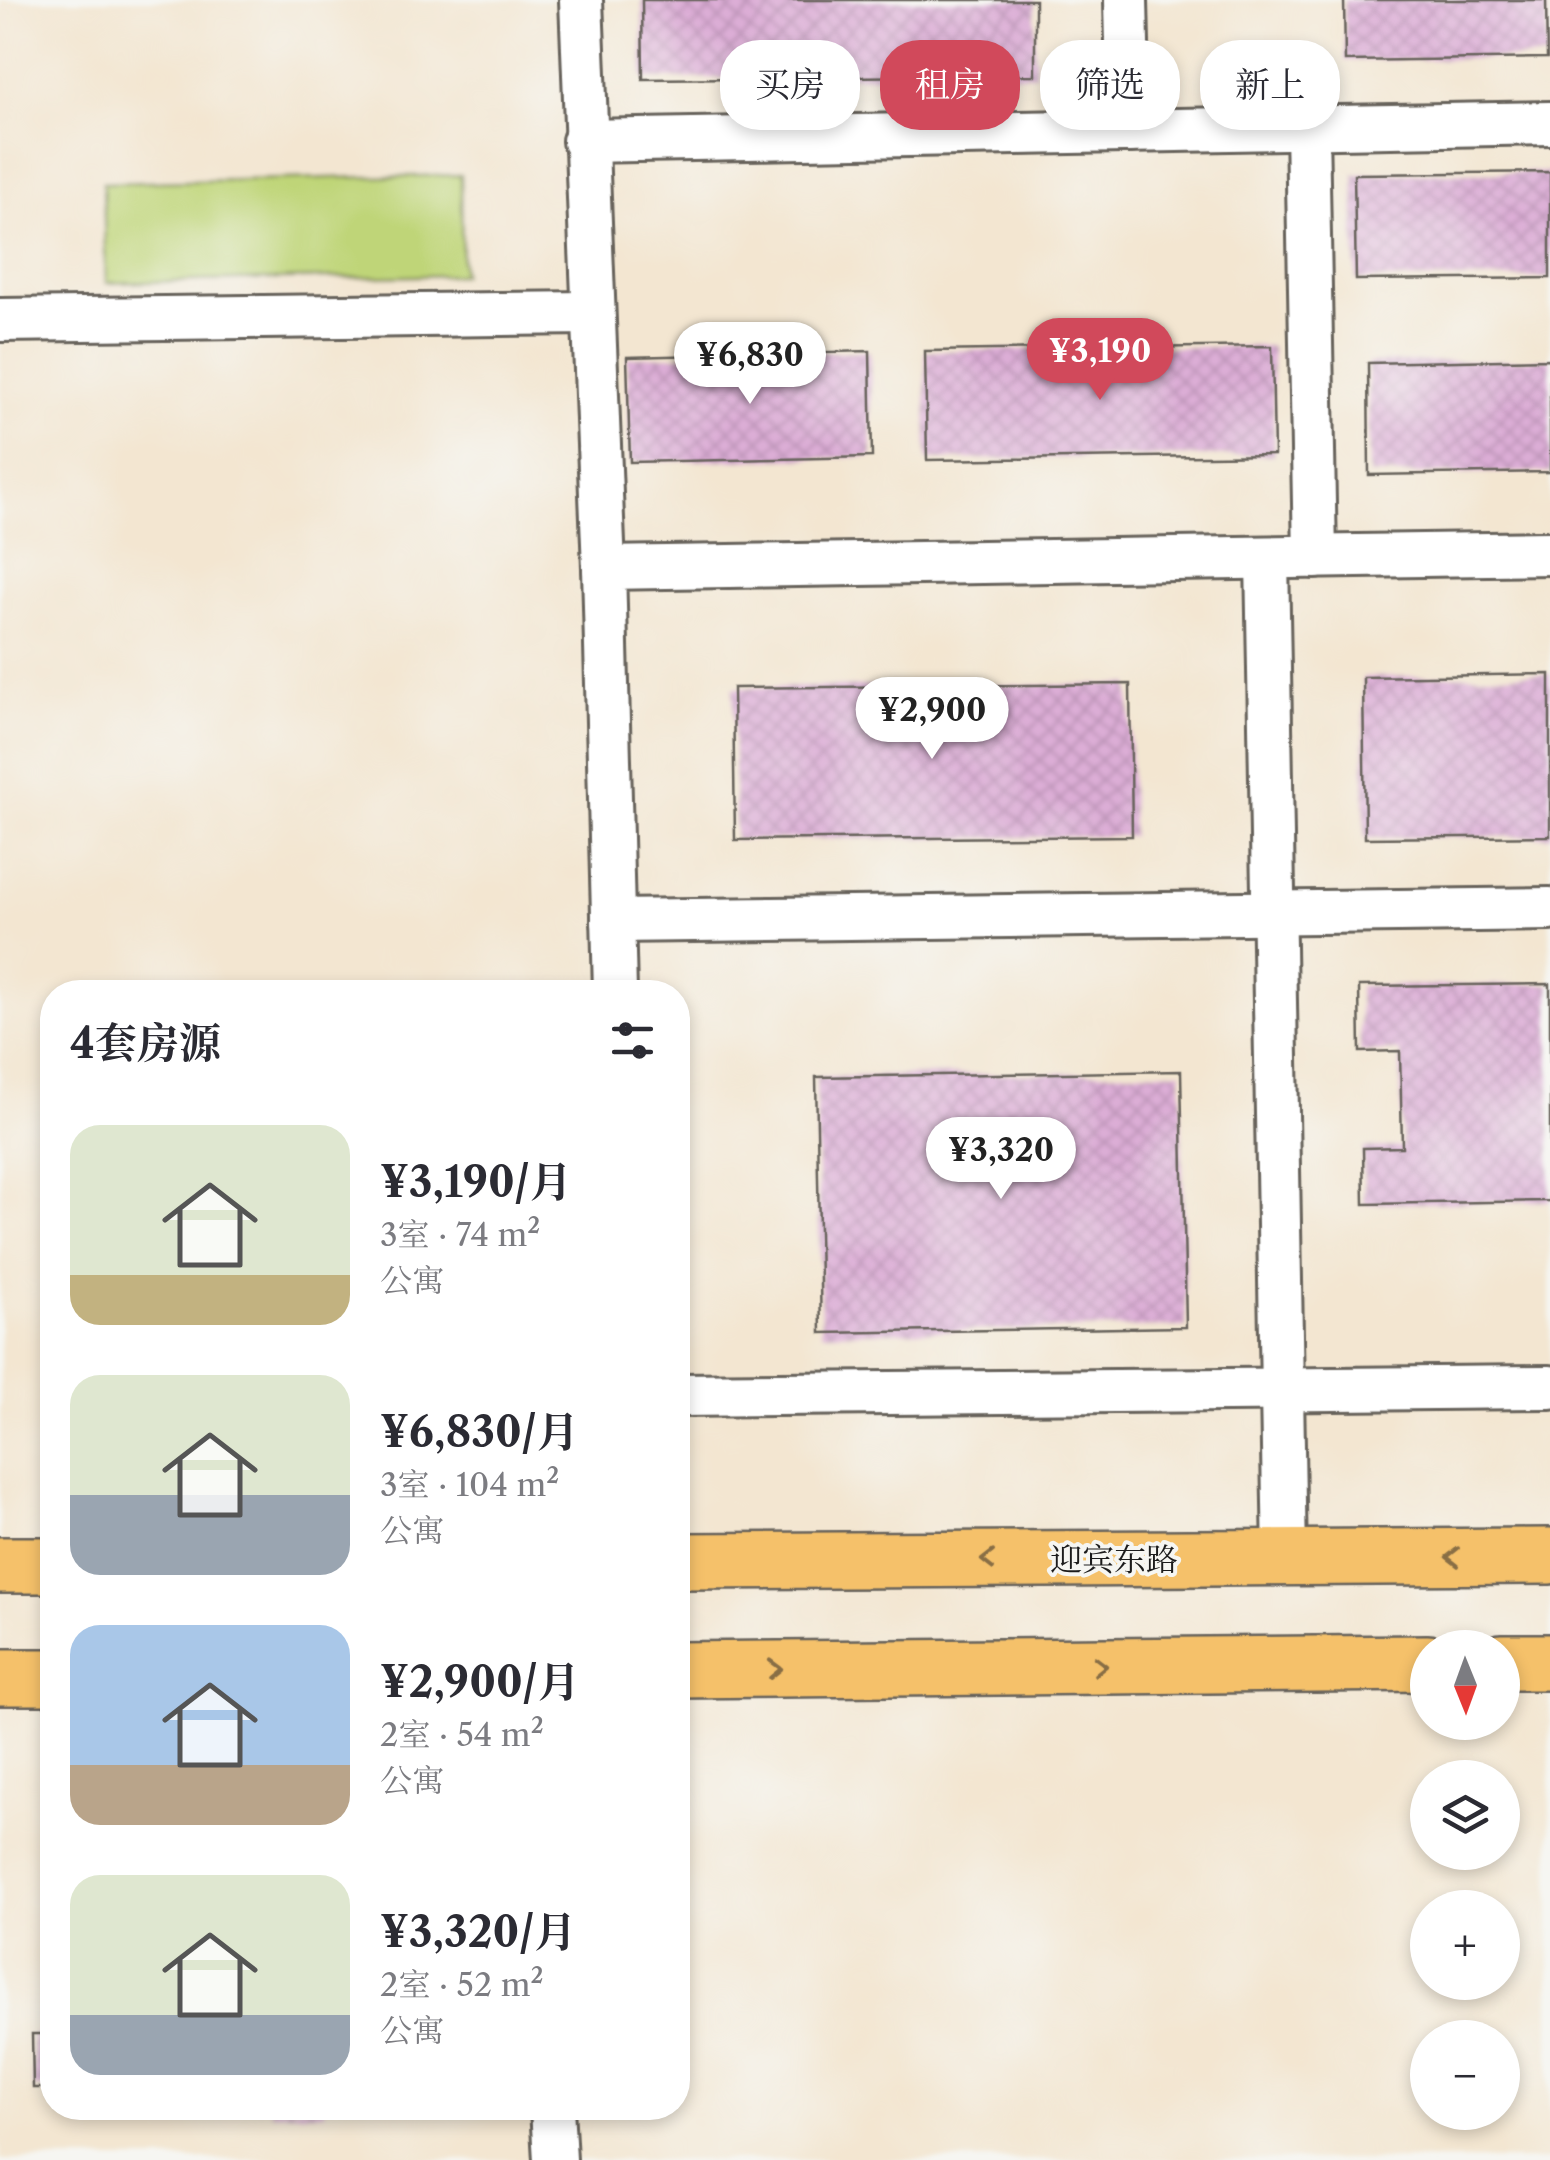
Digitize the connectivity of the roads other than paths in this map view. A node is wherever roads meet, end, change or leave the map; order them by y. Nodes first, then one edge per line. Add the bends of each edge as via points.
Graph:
1 (582, 0) edge
2 (1126, 0) edge
3 (1550, 124) edge
4 (1340, 127) edge
5 (1200, 130) edge
6 (1307, 130) edge
7 (1129, 131) junction
8 (584, 141) junction
9 (592, 313) junction
10 (0, 320) edge
11 (1550, 553) edge
12 (1315, 557) junction
13 (1266, 558) junction
14 (604, 568) junction
15 (1550, 909) edge
16 (1273, 912) junction
17 (613, 922) junction
18 (615, 980) edge
19 (1550, 1387) edge
20 (1281, 1390) junction
21 (690, 1395) edge
22 (1550, 1556) edge
23 (1284, 1558) junction
24 (690, 1561) edge
25 (0, 1565) edge
26 (40, 1565) edge
27 (1520, 1662) edge
28 (1550, 1662) edge
29 (1410, 1663) edge
30 (690, 1670) edge
31 (0, 1677) edge
32 (40, 1677) edge
33 (553, 2120) edge
34 (556, 2160) edge

1 - 8 street
2 - 7 street
3 - 4 street
5 - 7 street
6 - 12 street
7 - 8 street
8 - 9 street
9 - 10 street
9 - 14 street
11 - 12 street
12 - 13 street
13 - 14 street
13 - 16 street
14 - 17 street
15 - 16 street
16 - 17 street
16 - 20 street
17 - 18 street
19 - 20 street
20 - 21 street
20 - 23 street
22 -> 23 highway, 迎宾东路
23 -> 24 highway, 迎宾东路
25 - 26 highway
27 - 28 highway
30 -> 29 highway
31 - 32 highway
33 - 34 street

